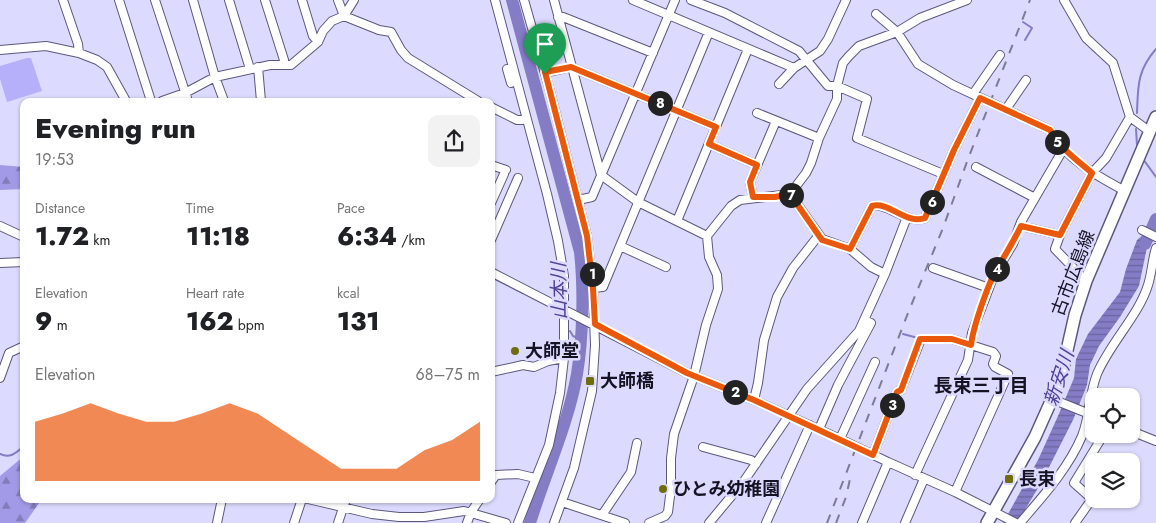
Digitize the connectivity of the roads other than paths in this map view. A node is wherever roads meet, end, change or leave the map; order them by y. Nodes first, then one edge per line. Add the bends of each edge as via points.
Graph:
1 (63, 0) edge
2 (119, 0) edge
3 (155, 0) edge
4 (193, 0) edge
5 (229, 0) edge
6 (265, 0) edge
7 (302, 0) edge
8 (338, 0) edge
9 (354, 0) edge
10 (495, 0) edge
11 (524, 0) edge
12 (554, 0) edge
13 (633, 0) edge
14 (675, 0) edge
15 (692, 0) edge
16 (846, 0) edge
17 (967, 0) edge
18 (1064, 0) edge
19 (876, 14) dead end
20 (669, 15) junction
21 (344, 16) junction
22 (558, 17) junction
23 (709, 32) junction
24 (897, 32) junction
25 (318, 42) junction
26 (748, 49) junction
27 (0, 50) edge
28 (79, 53) junction
29 (653, 54) junction
30 (1000, 55) dead end
31 (806, 61) junction
32 (284, 65) junction
33 (571, 67) junction
34 (254, 68) junction
35 (508, 68) dead end
36 (794, 68) junction
37 (545, 72) junction
38 (215, 77) junction
39 (1026, 80) dead end
40 (513, 81) junction
41 (779, 84) dead end
42 (837, 86) junction
43 (185, 93) junction
44 (636, 93) junction
45 (976, 96) junction
46 (124, 98) edge
47 (150, 98) edge
48 (171, 98) edge
49 (187, 98) edge
50 (223, 98) edge
51 (260, 98) edge
52 (473, 98) edge
53 (495, 109) edge
54 (1006, 109) junction
55 (676, 110) junction
56 (757, 113) dead end
57 (1130, 117) junction
58 (1156, 117) edge
59 (522, 120) junction
60 (776, 121) junction
61 (716, 127) junction
62 (1153, 133) edge
63 (819, 138) junction
64 (709, 144) junction
65 (1064, 148) junction
66 (757, 165) junction
67 (976, 167) dead end
68 (495, 168) edge
69 (1092, 173) junction
70 (943, 174) junction
71 (601, 176) junction
72 (518, 178) dead end
73 (1125, 191) junction
74 (495, 193) edge
75 (547, 194) junction
76 (790, 194) junction
77 (753, 197) junction
78 (1035, 198) junction
79 (578, 200) junction
80 (638, 202) junction
81 (907, 217) junction
82 (676, 221) junction
83 (0, 226) edge
84 (1021, 226) junction
85 (1142, 230) dead end
86 (495, 231) edge
87 (20, 234) edge
88 (819, 235) junction
89 (1060, 235) junction
90 (708, 236) junction
91 (1156, 237) edge
92 (620, 246) junction
93 (1156, 248) edge
94 (850, 249) junction
95 (20, 262) edge
96 (0, 263) edge
97 (666, 268) dead end
98 (932, 268) dead end
99 (495, 274) edge
100 (885, 274) junction
101 (1086, 281) junction
102 (593, 288) junction
103 (989, 288) junction
104 (567, 310) junction
105 (864, 320) junction
106 (593, 323) junction
107 (971, 345) junction
108 (20, 348) edge
109 (564, 358) junction
110 (875, 362) dead end
111 (495, 370) edge
112 (694, 376) junction
113 (0, 378) edge
114 (1094, 388) edge
115 (1052, 399) junction
116 (754, 400) junction
117 (1085, 413) edge
118 (789, 416) junction
119 (810, 425) junction
120 (819, 429) junction
121 (1085, 430) edge
122 (1140, 435) edge
123 (840, 439) junction
124 (1156, 441) edge
125 (1098, 443) edge
126 (637, 444) dead end
127 (703, 447) dead end
128 (873, 455) junction
129 (888, 462) junction
130 (756, 464) junction
131 (915, 475) junction
132 (495, 476) edge
133 (535, 478) junction
134 (924, 479) junction
135 (955, 492) junction
136 (562, 502) junction
137 (221, 503) edge
138 (301, 503) edge
139 (326, 503) edge
140 (344, 503) edge
141 (477, 503) edge
142 (343, 507) junction
143 (470, 512) junction
144 (998, 514) junction
145 (602, 515) junction
146 (382, 519) edge
147 (423, 520) edge
148 (616, 522) edge
149 (217, 523) edge
150 (294, 523) edge
151 (338, 523) edge
152 (467, 523) edge
153 (506, 523) edge
154 (518, 523) edge
155 (554, 523) edge
156 (625, 523) edge
157 (649, 523) edge
158 (709, 523) edge
159 (766, 523) edge
160 (862, 523) edge
161 (905, 523) edge
162 (987, 523) edge
163 (1016, 523) edge
164 (1020, 523) edge
165 (1075, 523) edge

1 - 28 street
2 - 47 street
3 - 43 street
4 - 38 street
5 - 34 street
6 - 32 street
7 - 25 street via 313,36
8 - 21 street
9 - 21 street
10 - 40 street
11 - 37 street
12 - 22 street
13 - 20 street
14 - 20 street
15 - 31 street via 799,51
16 - 31 street via 828,39 820,51
17 - 24 street via 920,18
18 - 57 street via 1086,38 1113,63
19 - 24 street
20 - 23 street
20 - 29 street
21 - 25 street via 332,21
21 - 52 street via 391,32 408,58
22 - 29 street
22 - 33 street
23 - 26 street
23 - 55 street
24 - 42 street via 859,46 843,64
24 - 45 street via 918,64
25 - 32 street via 291,65
26 - 36 street
26 - 61 street
27 - 28 street via 46,46
28 - 46 street via 108,67
29 - 44 street
30 - 45 street
31 - 36 street
31 - 42 street via 828,86
32 - 34 street
33 - 37 street
33 - 44 street
33 - 71 street
34 - 38 street
34 - 51 street
35 - 40 street
36 - 41 street
37 - 79 street
38 - 43 street
38 - 50 street
39 - 54 street
40 - 59 street
40 - 75 street
42 - 63 street via 837,98
42 - 70 street via 868,99 857,138
43 - 48 street
43 - 49 street
44 - 55 street
44 - 71 street
45 - 54 street
45 - 70 street
53 - 59 street
54 - 65 street via 1050,130
55 - 61 street
55 - 80 street
56 - 60 street
57 - 62 street
57 - 69 street via 1106,158
58 - 62 main road, 古市広島線
59 - 75 street via 541,189
60 - 63 street
60 - 66 street
61 - 64 street
62 - 73 main road, 古市広島線
63 - 76 street via 806,173
64 - 66 street
64 - 82 street
65 - 69 street
65 - 78 street
66 - 77 street via 750,182
67 - 78 street
68 - 74 street via 504,172
69 - 73 street
69 - 89 street
70 - 81 street via 925,218
71 - 79 street via 592,197
71 - 80 street
72 - 86 street
73 - 101 main road, 古市広島線
75 - 104 street via 558,241
76 - 77 street
76 - 88 street
77 - 90 street via 731,206
78 - 84 street
79 - 102 street via 587,236
80 - 82 street
80 - 92 street
81 - 94 street via 878,205 872,206
81 - 100 street
82 - 90 street
83 - 87 street
84 - 89 street
84 - 103 street
85 - 91 street
88 - 94 street via 822,240
88 - 116 street via 793,268 777,297 764,340
89 - 101 street via 1055,249
90 - 112 street via 709,257 717,275 718,289
92 - 97 street
92 - 102 street via 603,287
93 - 114 street via 1148,285 1096,375
94 - 100 street via 871,268
95 - 96 street
98 - 103 street
99 - 104 street
100 - 105 street
101 - 115 main road, 古市広島線
102 - 106 street
103 - 107 street via 972,333
104 - 106 street
104 - 109 street
105 - 118 street via 859,331 807,389
105 - 120 street via 871,323
106 - 112 street
106 - 136 street via 592,391 574,468
107 - 128 street via 952,339 920,339
107 - 131 street via 968,360
107 - 135 street via 993,352 995,368 1008,374
108 - 113 street via 9,353
109 - 111 street via 534,367 523,365
109 - 133 street via 549,445
110 - 123 street
112 - 116 street
112 - 157 street via 674,434 668,512
115 - 117 street
115 - 144 main road, 古市広島線
116 - 118 street
118 - 119 street
118 - 130 street
119 - 120 street
119 - 159 street
120 - 123 street
121 - 164 street via 1059,477
122 - 124 street
123 - 128 street
125 - 165 street via 1074,483 1092,499
126 - 145 street via 630,472
127 - 130 street
128 - 129 street
129 - 131 street
129 - 160 street
130 - 158 street
131 - 134 street
132 - 133 street via 518,474
133 - 154 street
134 - 135 street
134 - 161 street
135 - 144 street
136 - 145 street
136 - 155 street
137 - 149 street
138 - 150 street
139 - 142 street
140 - 142 street
141 - 143 street
142 - 146 street
142 - 151 street
143 - 147 street
143 - 152 street
143 - 153 street
144 - 162 main road, 古市広島線
144 - 163 street
145 - 148 street
146 - 147 street
148 - 156 street

